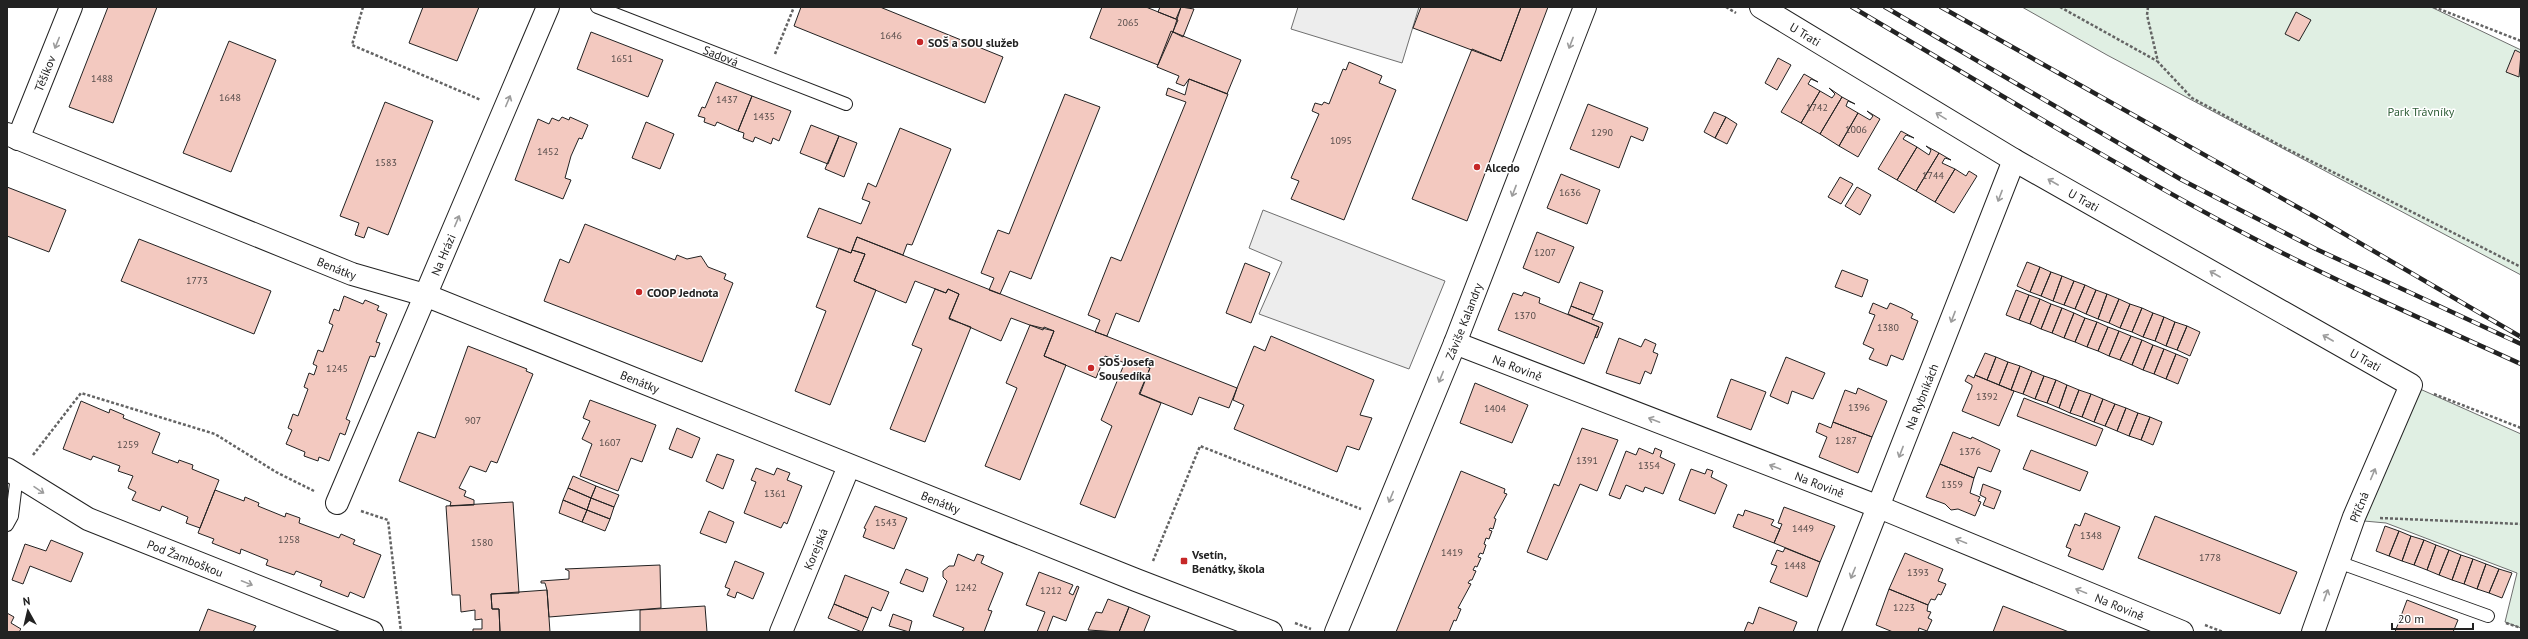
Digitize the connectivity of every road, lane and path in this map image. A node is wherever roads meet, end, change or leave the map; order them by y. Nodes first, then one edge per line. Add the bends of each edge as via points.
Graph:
1 (71, 7) edge
2 (363, 7) edge
3 (548, 7) edge
4 (597, 7) edge
5 (794, 7) edge
6 (1585, 7) edge
7 (1760, 7) edge
8 (2060, 7) edge
9 (2148, 7) edge
10 (2434, 7) edge
11 (2521, 41) edge
12 (2158, 62) junction
13 (767, 73) junction
14 (846, 104) dead end
15 (504, 110) junction
16 (13, 137) edge
17 (2014, 160) junction
18 (2521, 267) edge
19 (425, 295) junction
20 (1455, 343) junction
21 (2411, 385) junction
22 (2521, 428) edge
23 (849, 466) junction
24 (10, 472) edge
25 (338, 503) junction
26 (1366, 504) dead end
27 (1879, 507) junction
28 (2354, 517) junction
29 (2521, 524) edge
30 (7, 525) edge
31 (2338, 562) junction
32 (1144, 583) junction
33 (2488, 616) dead end
34 (1280, 626) edge
35 (2191, 628) edge
36 (1326, 629) edge
37 (372, 632) edge
38 (401, 632) edge
39 (781, 632) edge
40 (1829, 632) edge
41 (2223, 632) edge
42 (2313, 632) edge

1 -> 16 street, Těšíkov
2 - 15 path via 352,45
15 -> 3 street, Na Hrázi
4 - 13 lane, Sadová
5 - 13 path
6 -> 20 street, Záviše Kalandry
17 -> 7 street, U Trati
8 - 12 path
9 - 12 path via 2147,15
10 - 11 path
12 - 18 path via 2192,98
13 - 14 lane, Sadová
19 -> 15 street, Na Hrázi
16 - 19 street, Benátky via 352,274
21 -> 17 street, U Trati
17 -> 27 street, Na Rybníkách
19 - 23 street, Benátky
19 - 25 street, Na Hrázi
27 -> 20 street, Na Rovině
20 -> 36 street, Záviše Kalandry
21 - 22 path
28 -> 21 street, Příčná
23 - 32 street, Benátky
23 - 39 street, Korejská
24 - 25 path via 81,393 215,434 276,472
24 - 30 lane via 12,516
24 -> 37 street, Pod Žamboškou via 88,520
25 - 38 path via 388,520
26 - 32 path via 1363,510 1200,446
35 -> 27 street, Na Rovině
27 -> 40 street, Na Rybníkách
28 - 29 path
28 - 31 street, Příčná
31 - 33 lane
42 -> 31 street, Příčná
32 - 34 street, Benátky
34 - 36 path
35 - 41 path

